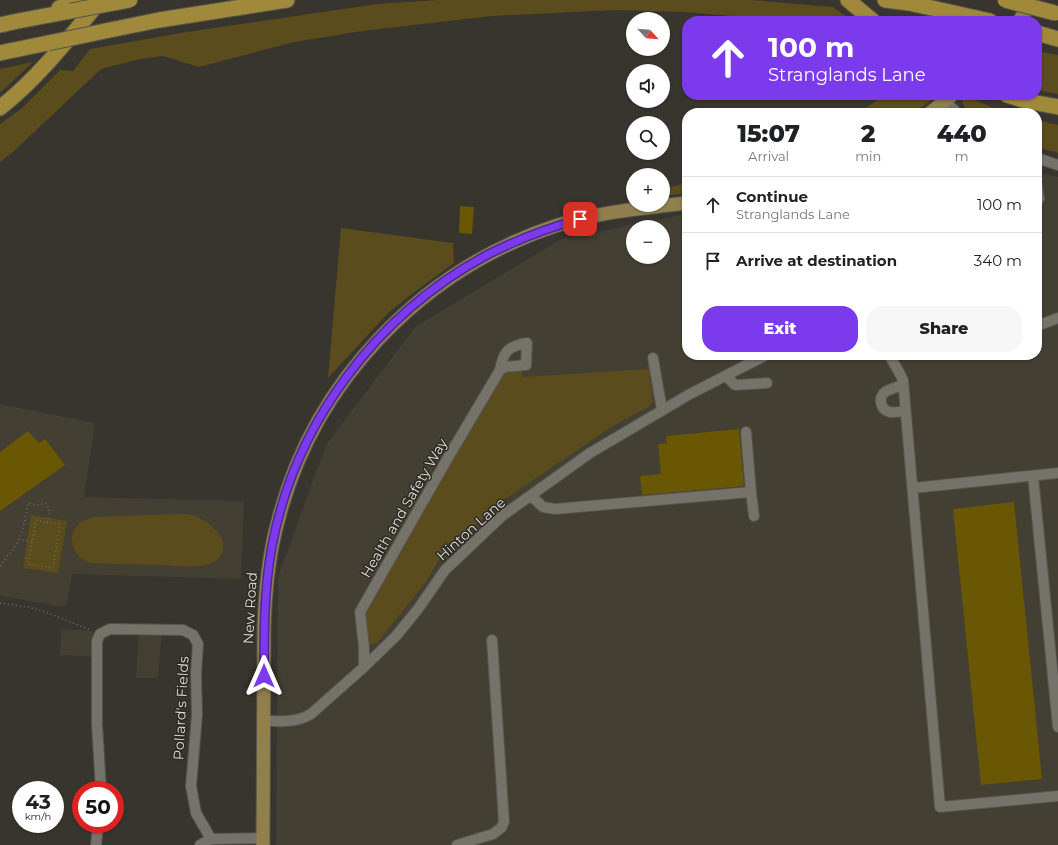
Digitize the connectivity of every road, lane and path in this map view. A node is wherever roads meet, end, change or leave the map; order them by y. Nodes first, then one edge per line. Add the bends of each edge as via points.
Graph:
1 (101, 0) edge
2 (131, 0) edge
3 (287, 0) edge
4 (848, 0) edge
5 (885, 0) edge
6 (1004, 0) edge
7 (1032, 0) edge
8 (78, 4) edge
9 (1057, 14) edge
10 (867, 16) edge
11 (968, 16) edge
12 (1022, 16) edge
13 (0, 25) edge
14 (1042, 34) edge
15 (1058, 39) edge
16 (0, 53) edge
17 (946, 100) edge
18 (1023, 100) edge
19 (1058, 107) edge
20 (0, 108) edge
21 (936, 108) edge
22 (1042, 160) edge
23 (1058, 165) edge
24 (682, 204) edge
25 (1058, 318) edge
26 (1042, 324) edge
27 (653, 358) dead end
28 (756, 360) edge
29 (892, 360) edge
30 (500, 370) junction
31 (726, 376) junction
32 (767, 384) dead end
33 (903, 385) junction
34 (662, 410) junction
35 (906, 410) junction
36 (746, 432) dead end
37 (1058, 473) edge
38 (1033, 476) junction
39 (913, 488) junction
40 (751, 492) junction
41 (531, 496) junction
42 (754, 516) dead end
43 (47, 523) junction
44 (18, 539) junction
45 (32, 542) junction
46 (0, 566) edge
47 (0, 603) edge
48 (100, 634) junction
49 (492, 640) dead end
50 (364, 667) junction
51 (264, 721) junction
52 (1058, 727) edge
53 (100, 781) edge
54 (1058, 796) edge
55 (97, 833) edge
56 (211, 839) junction
57 (263, 841) edge
58 (96, 845) edge
59 (200, 845) edge
60 (457, 845) edge

1 - 20 highway via 46,66
2 - 8 highway, bridge
3 - 16 highway, bridge via 159,20
4 - 10 highway
5 - 11 highway
6 - 9 highway, bridge
7 - 12 main road
8 - 13 highway
14 - 15 highway
17 - 21 main road
18 - 19 highway
22 - 23 street
24 - 51 main road, New Road via 604,214 568,223 533,234 493,252 445,281 416,304 388,329 355,366 314,428 293,473 278,521 272,545 265,603
25 - 26 street
27 - 34 street
28 - 31 street, Hinton Lane
29 - 33 street via 903,380
30 - 30 street, Health and Safety Way via 505,367 526,365 527,343 510,348
30 - 50 street, Health and Safety Way via 360,612
31 - 32 street via 735,385
31 - 34 street, Hinton Lane
33 - 35 street
33 - 35 street via 883,393 881,405 889,412
34 - 41 street, Hinton Lane via 590,453
35 - 39 street
36 - 40 street
37 - 38 street
38 - 39 street
38 - 52 street
39 - 54 street via 940,806
40 - 41 street via 555,509 543,507
40 - 42 street
41 - 50 street, Hinton Lane via 502,516 445,570 396,636
43 - 44 path via 49,507 46,503 28,503
43 - 45 path via 36,520
43 - 45 path via 60,524 53,568 28,564
44 - 45 path
44 - 46 path
47 - 48 path via 36,609
48 - 53 street via 96,657
48 - 56 street, Pollard's Fields via 110,629 183,630 193,635 198,644 191,786 196,813
49 - 60 street via 504,822 493,834
50 - 51 street, Hinton Lane via 304,718
51 - 57 main road, New Road
55 - 58 street
56 - 57 street
56 - 59 street

